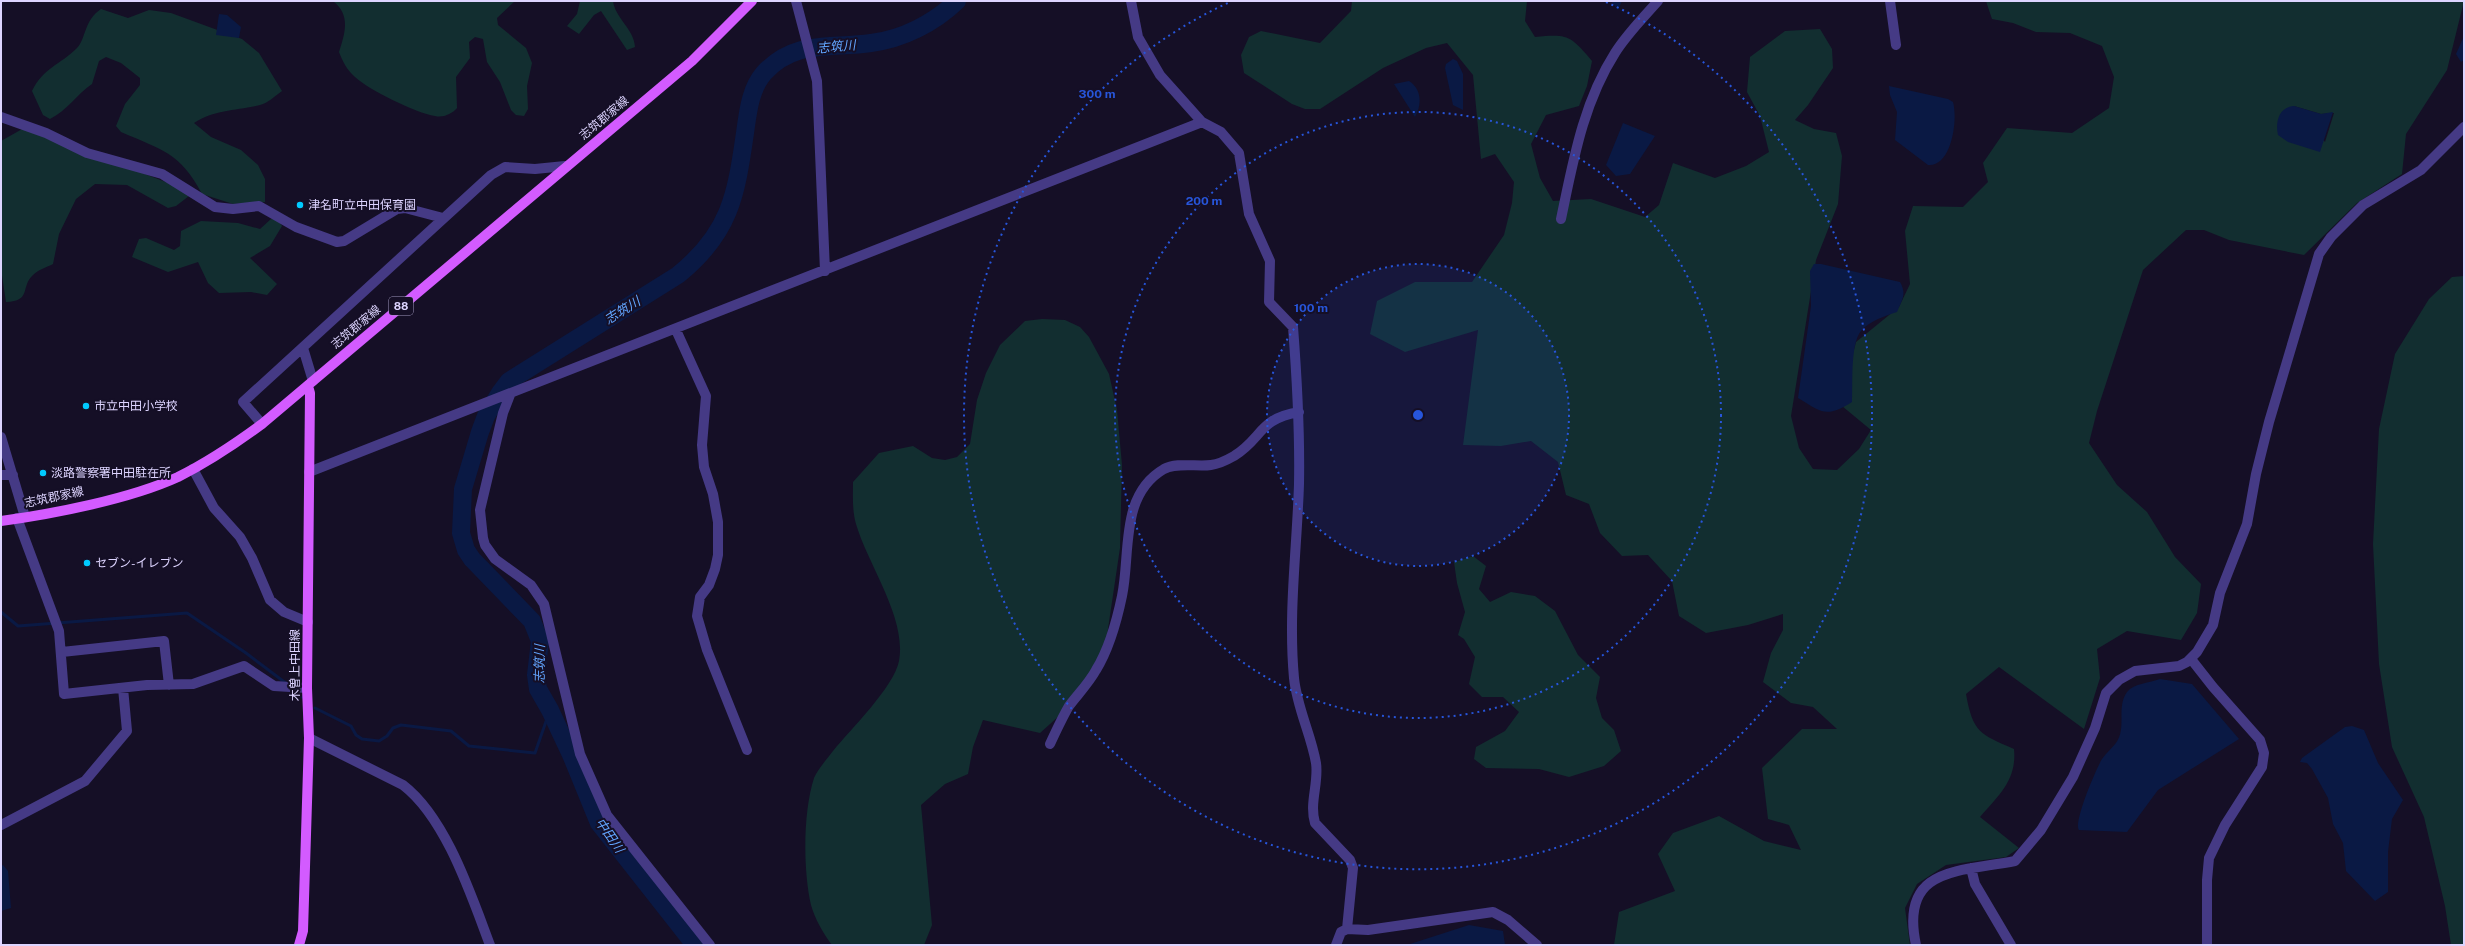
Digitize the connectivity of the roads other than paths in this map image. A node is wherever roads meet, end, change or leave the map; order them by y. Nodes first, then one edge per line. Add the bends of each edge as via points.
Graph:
1 (752, 1) edge
2 (796, 1) edge
3 (1131, 1) edge
4 (1658, 1) edge
5 (1890, 1) edge
6 (1896, 45) dead end
7 (1, 118) edge
8 (1202, 122) junction
9 (2464, 127) edge
10 (565, 166) junction
11 (443, 218) junction
12 (1561, 219) dead end
13 (825, 271) junction
14 (676, 330) junction
15 (303, 348) junction
16 (310, 384) junction
17 (508, 395) junction
18 (1299, 412) junction
19 (262, 424) junction
20 (1, 437) edge
21 (193, 469) junction
22 (309, 472) junction
23 (1, 475) edge
24 (13, 475) junction
25 (21, 518) junction
26 (1, 520) edge
27 (308, 622) junction
28 (62, 652) junction
29 (2192, 659) junction
30 (169, 685) junction
31 (123, 688) junction
32 (307, 688) junction
33 (309, 738) junction
34 (1050, 744) dead end
35 (747, 750) dead end
36 (1, 825) edge
37 (1971, 868) junction
38 (1348, 930) junction
39 (299, 945) edge
40 (490, 945) edge
41 (710, 945) edge
42 (1336, 945) edge
43 (1537, 945) edge
44 (1916, 945) edge
45 (2011, 945) edge
46 (2207, 945) edge

1 - 10 main road, 志筑郡家線 / 88 via 692,61
2 - 13 street via 817,81
3 - 8 street via 1137,32 1149,57 1160,74
4 - 12 street via 1614,54 1595,91 1576,145
5 - 6 street
7 - 11 street via 46,133 87,153 162,174 215,207 233,209 258,206 296,227 337,242 344,241 397,209 405,208
8 - 13 street
8 - 18 street via 1221,132 1239,153 1249,214 1270,262 1269,302 1293,327
9 - 29 street via 2421,170 2363,205 2330,237 2319,254 2269,422 2247,524 2220,592 2213,625
10 - 11 street via 535,170 505,167 492,175
10 - 16 main road, 志筑郡家線 / 88
11 - 15 street
13 - 14 street
14 - 17 street
14 - 35 street via 706,396 702,445 704,467 714,494 718,522 718,554 715,569 709,585 700,597 697,616 707,650
15 - 16 street
15 - 19 street via 243,402
16 - 19 main road, 志筑郡家線 / 88
16 - 22 main road, 木曽上中田線
17 - 22 street
17 - 41 street via 480,510 485,545 495,559 531,585 544,604 580,754 607,815
18 - 34 street via 1270,421 1241,451 1224,461 1212,465 1174,466 1164,469 1144,487 1134,504 1128,530 1125,581 1112,630 1097,670 1069,707
18 - 38 street via 1299,485 1292,591 1294,678 1298,703 1317,765 1313,815 1316,823 1350,860 1353,868
19 - 21 main road, 志筑郡家線 / 88 via 230,448
20 - 24 street
21 - 25 main road, 志筑郡家線 / 88 via 121,496
21 - 27 street via 214,508 240,537 270,600 284,612
22 - 27 main road, 木曽上中田線
23 - 24 street
24 - 25 street
25 - 26 main road, 志筑郡家線 / 88
25 - 28 street via 57,626
27 - 32 main road, 木曽上中田線
28 - 30 street via 164,642
28 - 31 street via 64,694
29 - 37 street via 2179,666 2135,671 2119,680 2106,693 2095,728 2074,778 2041,830 2014,861
29 - 46 street via 2260,740 2264,753 2262,767 2222,830 2209,858
30 - 31 street
30 - 32 street via 193,684 244,666 274,686
31 - 36 street via 128,731 85,781
32 - 33 main road, 木曽上中田線
33 - 39 main road, 木曽上中田線 via 303,931
33 - 40 street via 403,785 415,794 438,828 465,877
37 - 44 street via 1944,874 1919,893 1913,928
37 - 45 street via 1975,884
38 - 42 street via 1341,932
38 - 43 street via 1368,930 1493,912 1508,920

